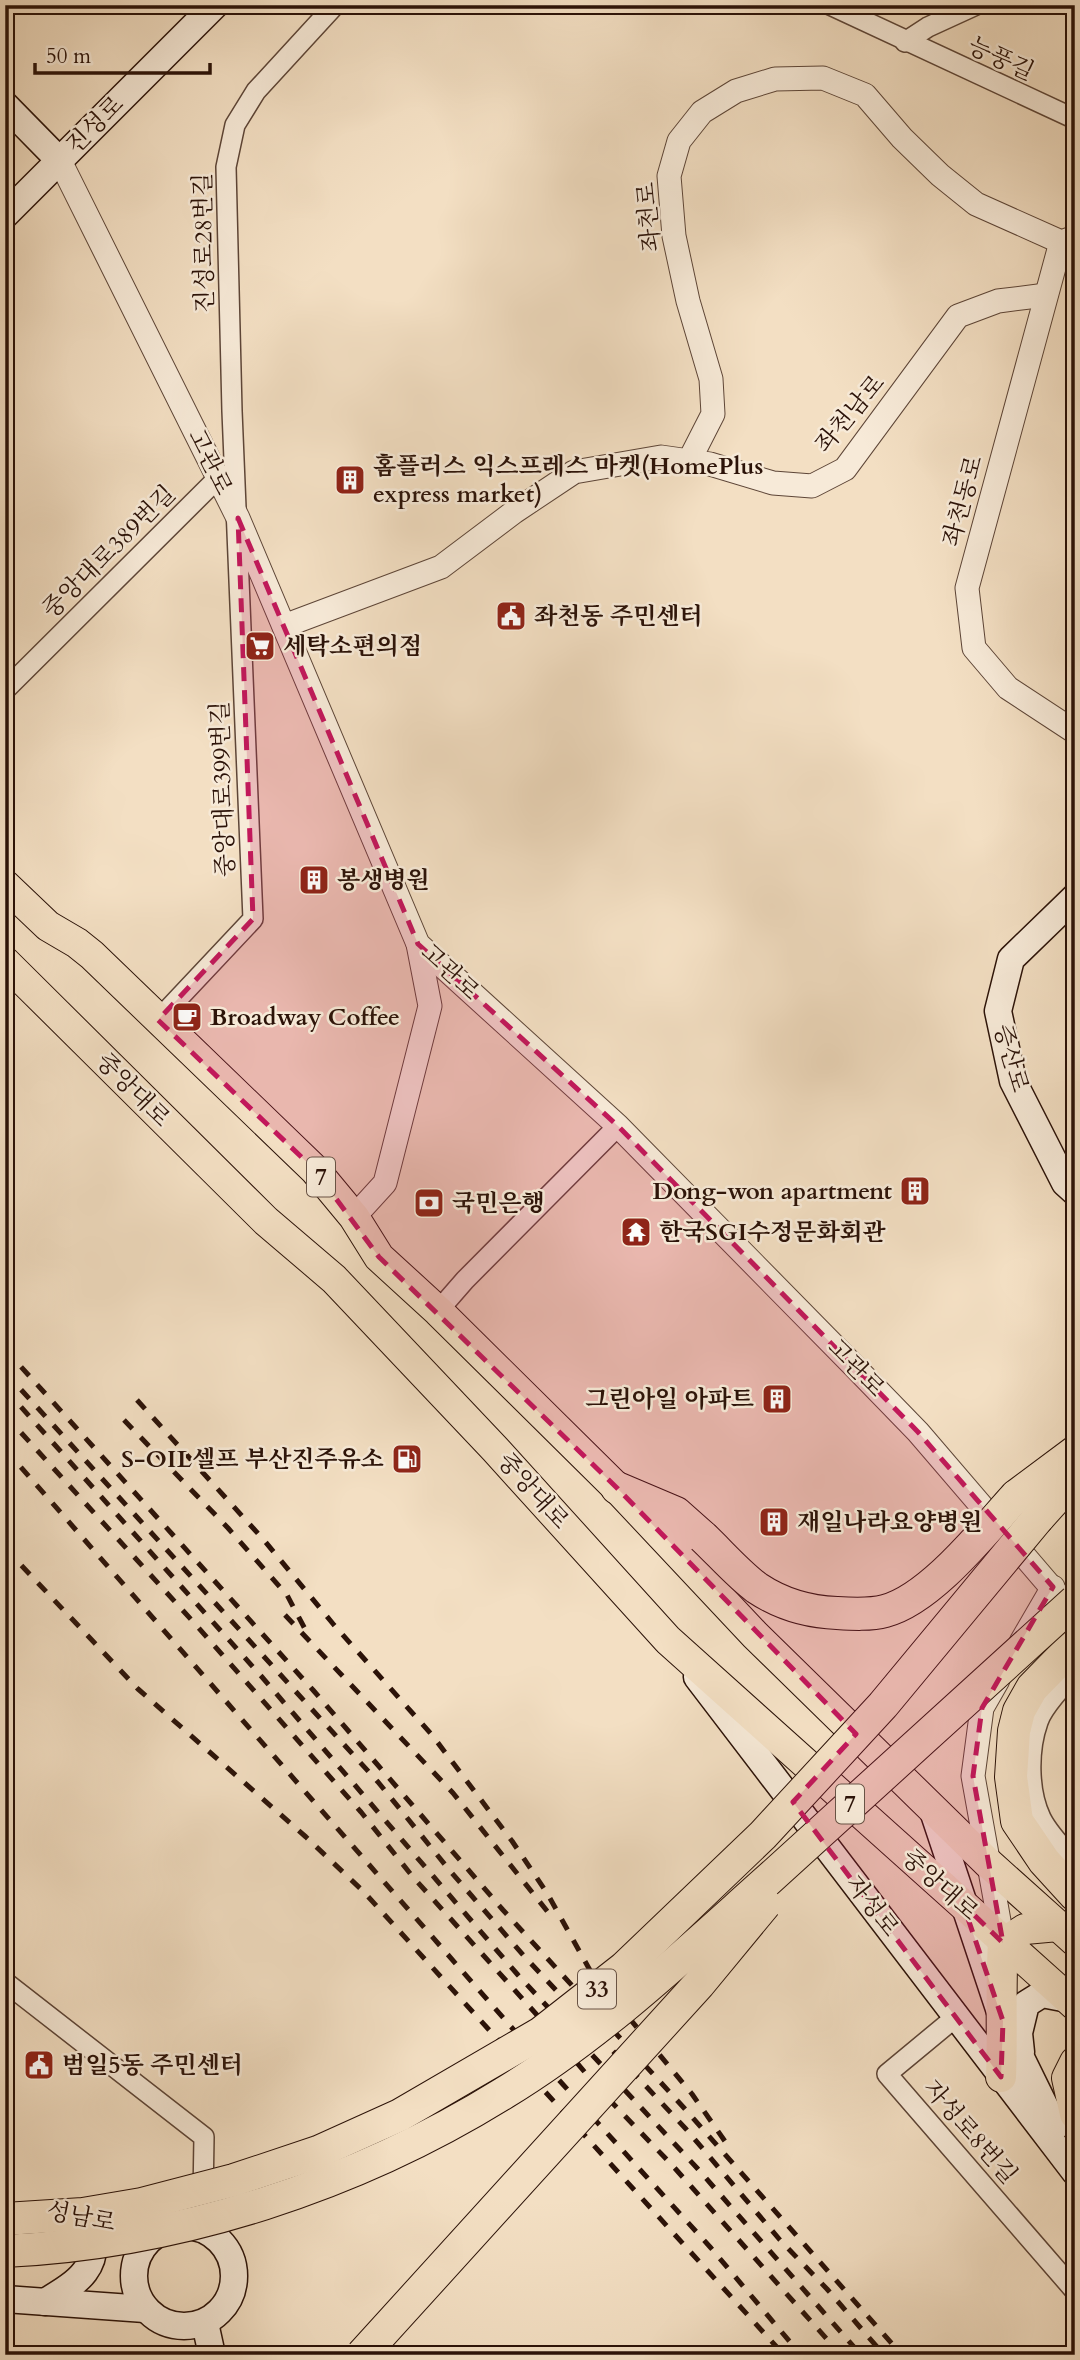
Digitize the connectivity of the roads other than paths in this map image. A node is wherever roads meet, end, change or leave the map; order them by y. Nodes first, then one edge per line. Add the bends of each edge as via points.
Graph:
1 (215, 5) edge
2 (335, 5) edge
3 (830, 5) edge
4 (976, 5) edge
5 (905, 41) junction
6 (5, 106) edge
7 (1075, 119) edge
8 (60, 161) junction
9 (5, 215) edge
10 (1068, 240) edge
11 (1046, 295) junction
12 (689, 461) junction
13 (218, 478) junction
14 (238, 518) junction
15 (284, 626) junction
16 (5, 690) edge
17 (1075, 732) edge
18 (5, 885) edge
19 (1075, 897) edge
20 (418, 944) junction
21 (5, 962) edge
22 (158, 1020) junction
23 (618, 1126) junction
24 (1075, 1192) edge
25 (354, 1217) junction
26 (438, 1311) junction
27 (1075, 1452) edge
28 (1075, 1477) edge
29 (617, 1488) junction
30 (1064, 1594) edge
31 (1075, 1615) edge
32 (668, 1640) junction
33 (1075, 1644) edge
34 (1075, 1675) edge
35 (932, 1808) junction
36 (831, 1822) junction
37 (1059, 1855) edge
38 (988, 1863) junction
39 (1075, 1895) edge
40 (963, 1904) junction
41 (1066, 1933) edge
42 (1003, 1943) junction
43 (5, 1982) edge
44 (1072, 2002) edge
45 (957, 2016) junction
46 (1003, 2021) junction
47 (1075, 2062) edge
48 (1012, 2071) junction
49 (1075, 2114) edge
50 (1075, 2166) edge
51 (1075, 2172) edge
52 (5, 2207) edge
53 (89, 2215) junction
54 (5, 2218) edge
55 (179, 2230) junction
56 (5, 2251) edge
57 (1075, 2291) edge
58 (5, 2299) edge
59 (45, 2302) junction
60 (145, 2309) junction
61 (205, 2323) junction
62 (212, 2355) edge
63 (362, 2355) edge

1 - 8 main road, 진성로
2 - 14 street, 진성로28번길 via 256,91 234,125 226,167
3 - 5 street, 능풍길
4 - 5 street
5 - 7 street, 능풍길
6 - 8 main road, 고관로
8 - 9 main road, 진성로
8 - 13 street, 고관로
10 - 11 street, 좌천동로
10 - 12 street, 좌천로 via 976,204 902,138 865,95 823,78 775,79 736,90 702,112 679,141 669,176 674,236 711,379 713,414
11 - 12 street, 좌천남로 via 998,301 958,316 845,469 813,486 773,483
11 - 17 street, 좌천동로 via 967,588 974,648 1008,688
12 - 15 street, 좌천남로 via 661,457 574,472 441,567
13 - 14 street, 고관로
13 - 16 street, 중앙대로389번길
14 - 15 street, 고관로
14 - 22 street, 중앙대로399번길 via 253,919
15 - 20 street, 고관로
18 - 22 main road, 중앙대로 / 7 via 48,926 92,955
19 - 24 main road, 증산로 via 1011,959 998,1012 1013,1081 1065,1183
20 - 23 street, 고관로
20 - 25 street via 430,1006 386,1183
21 - 32 main road, 중앙대로 / 7 via 266,1221 334,1279
22 - 25 main road, 중앙대로 / 7 via 315,1170
23 - 26 street
23 - 30 street, 고관로 via 918,1432
25 - 26 main road, 중앙대로 / 7 via 379,1257
26 - 29 main road, 중앙대로 / 7
27 - 29 highway, bridge via 1016,1496 918,1596 886,1611 864,1614 792,1606 757,1587 676,1513
28 - 54 highway, 33, bridge via 883,1705 763,1835 624,1968 541,2033 400,2115 318,2152 142,2204 83,2214
29 - 35 main road, 중앙대로 / 7 via 755,1635
30 - 31 street, 고관로
30 - 36 highway, 33, bridge
30 - 38 street via 982,1708 973,1776
32 - 40 main road, 중앙대로 / 7
32 - 45 main road, 자성로
33 - 37 highway via 1032,1688 1014,1731 1011,1777 1017,1821
34 - 37 street via 1038,1720 1030,1773 1041,1817
35 - 38 main road, 중앙대로 / 7
35 - 40 main road
36 - 55 highway, 33, bridge via 682,1958 592,2031 506,2092 438,2132 352,2171
36 - 63 highway, bridge via 699,1984
37 - 39 highway
38 - 41 main road, 중앙대로 / 7
38 - 42 street
40 - 42 main road, 중앙대로 / 7
40 - 46 main road
41 - 42 main road via 1025,1929
42 - 44 main road, 중앙대로 / 7
42 - 46 main road
43 - 55 street via 204,2137
44 - 48 main road via 1042,1994 1026,2004
45 - 48 main road, 자성로
45 - 57 street, 자성로8번길 via 887,2074
46 - 48 main road
47 - 49 main road via 1067,2077
48 - 50 main road
48 - 51 main road, 자성로
52 - 53 main road, 성남로
53 - 55 main road, 성남로
53 - 59 main road via 94,2235 88,2268 76,2284
55 - 56 highway, 33, bridge
55 - 60 main road via 143,2246 133,2278
55 - 61 main road via 218,2238 234,2267 229,2300
58 - 59 main road
59 - 60 main road
60 - 61 main road via 172,2326
61 - 62 main road

